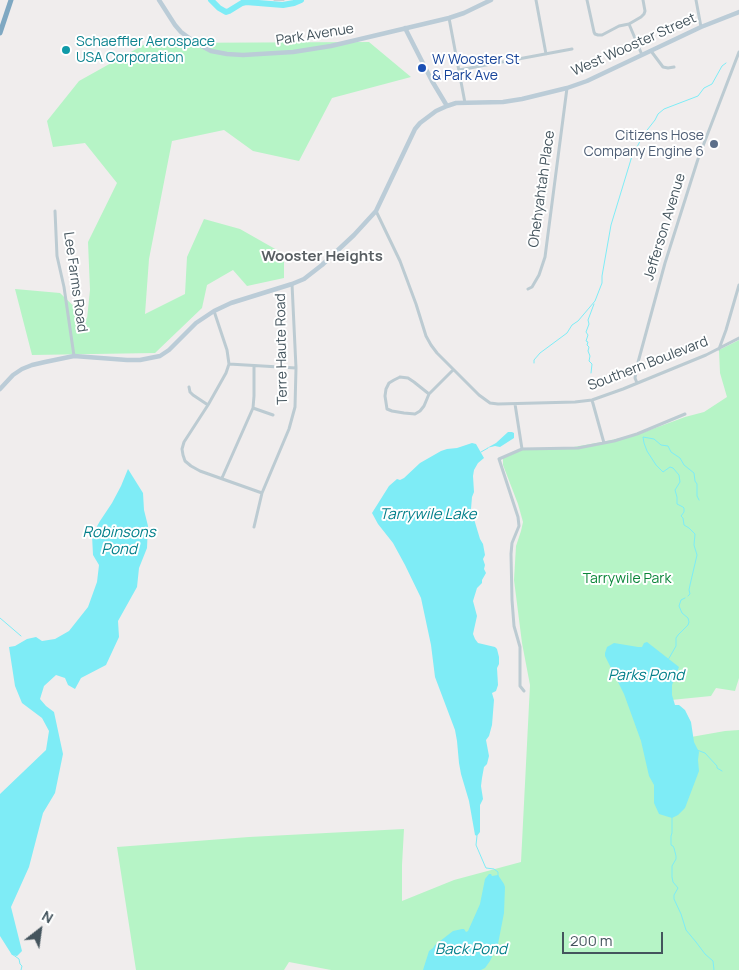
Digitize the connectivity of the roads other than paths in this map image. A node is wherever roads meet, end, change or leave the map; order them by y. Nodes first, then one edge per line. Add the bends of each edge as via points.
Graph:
1 (11, 0) edge
2 (159, 0) edge
3 (491, 0) edge
4 (536, 0) edge
5 (587, 0) edge
6 (643, 0) edge
7 (696, 0) edge
8 (739, 12) edge
9 (449, 18) junction
10 (629, 24) junction
11 (701, 27) junction
12 (405, 28) junction
13 (0, 32) edge
14 (572, 49) dead end
15 (651, 50) junction
16 (739, 52) edge
17 (546, 54) junction
18 (642, 55) junction
19 (674, 67) dead end
20 (459, 70) junction
21 (567, 88) junction
22 (465, 103) junction
23 (447, 106) junction
24 (55, 211) dead end
25 (376, 211) junction
26 (292, 284) junction
27 (739, 285) edge
28 (528, 289) dead end
29 (214, 311) junction
30 (739, 338) edge
31 (719, 349) junction
32 (74, 356) junction
33 (229, 364) junction
34 (254, 366) junction
35 (296, 368) junction
36 (453, 370) junction
37 (637, 384) junction
38 (189, 387) dead end
39 (0, 389) edge
40 (429, 394) junction
41 (592, 400) junction
42 (515, 404) junction
43 (208, 405) junction
44 (253, 408) junction
45 (685, 414) dead end
46 (273, 415) dead end
47 (604, 443) junction
48 (522, 448) junction
49 (222, 478) junction
50 (262, 493) junction
51 (254, 526) dead end
52 (524, 691) dead end

1 - 13 highway
2 - 12 main road, Park Avenue via 188,38 211,51 227,54 312,50
3 - 9 main road, Park Avenue
4 - 17 street
5 - 10 street via 595,34 602,35
6 - 10 street via 644,14
7 - 11 street
8 - 11 main road, West Wooster Street
9 - 12 main road, Park Avenue
9 - 20 street
10 - 18 street
11 - 15 main road, West Wooster Street
12 - 23 main road
14 - 17 street
15 - 18 main road, West Wooster Street
15 - 19 street via 663,67
16 - 37 street, Jefferson Avenue via 698,159 665,263 637,366
17 - 20 street
18 - 21 main road, West Wooster Street
20 - 22 street
21 - 22 main road, West Wooster Street via 503,102
21 - 28 street, Ohehyahtah Place via 544,256 539,275
22 - 23 main road, West Wooster Street
23 - 25 main road via 427,117 415,129
24 - 32 street, Lee Farms Road via 57,256
25 - 26 main road via 322,265
25 - 36 street, Southern Boulevard via 400,261 426,336
26 - 29 main road
26 - 35 street, Terre Haute Road
27 - 31 street
29 - 32 main road via 160,356 140,360
29 - 33 street
30 - 31 street, Southern Boulevard
31 - 37 street, Southern Boulevard
32 - 39 main road via 22,369
33 - 34 street
33 - 43 street
34 - 35 street
34 - 44 street
35 - 50 street, Terre Haute Road via 293,419
36 - 40 street
36 - 42 street, Southern Boulevard via 490,403
37 - 41 street, Southern Boulevard
38 - 43 street via 190,392
40 - 40 street via 408,378 400,378 389,383 384,396 387,409 415,414 420,412
41 - 42 street, Southern Boulevard
41 - 47 street
42 - 48 street
43 - 49 street via 184,442 183,455 191,466
44 - 46 street
44 - 49 street
45 - 47 street via 631,436
47 - 48 street via 578,448
48 - 52 street via 499,459 519,526 511,554 512,600 520,647 520,686
49 - 50 street
50 - 51 street, Terre Haute Road

